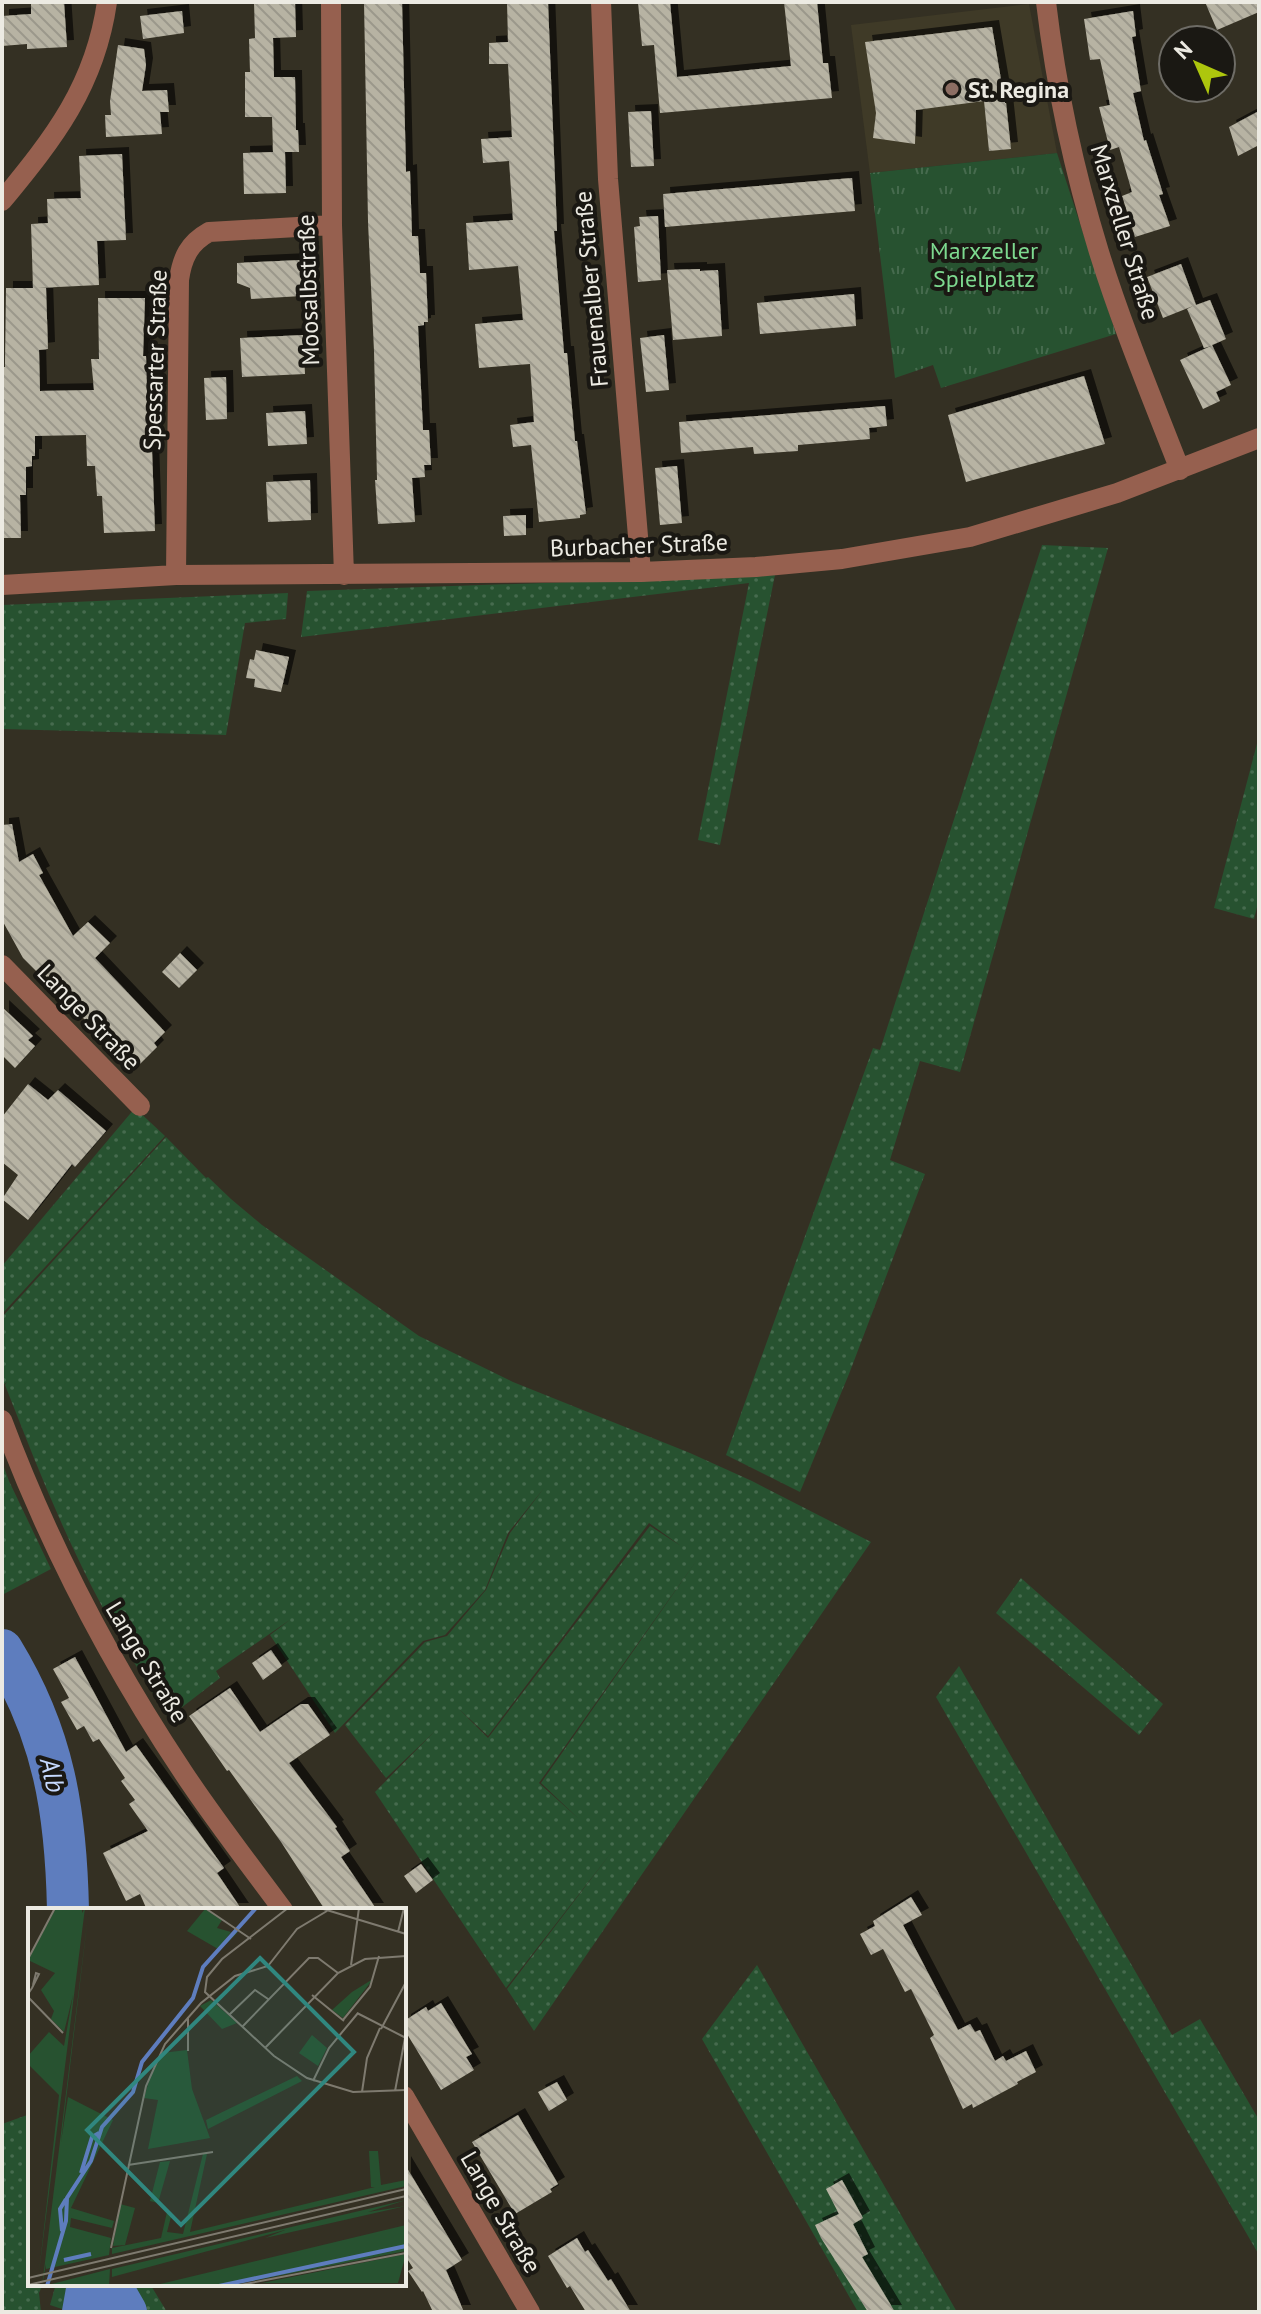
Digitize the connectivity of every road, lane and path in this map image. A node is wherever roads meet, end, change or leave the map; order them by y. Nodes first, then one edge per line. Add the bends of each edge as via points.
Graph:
1 (107, 2) edge
2 (331, 2) edge
3 (601, 2) edge
4 (1046, 2) edge
5 (2, 201) edge
6 (332, 225) junction
7 (1259, 438) edge
8 (1180, 470) junction
9 (641, 572) junction
10 (176, 575) junction
11 (344, 575) junction
12 (2, 585) edge
13 (2, 965) edge
14 (140, 1106) dead end
15 (2, 1420) edge
16 (282, 1908) edge
17 (406, 2099) edge
18 (530, 2312) edge

1 - 5 street via 100,39 70,110
2 - 6 street, Moosalbstraße
3 - 9 street, Frauenalber Straße via 608,179
4 - 8 street, Marxzeller Straße via 1070,140 1099,251
6 - 10 street, Spessarter Straße via 209,232 187,251 179,280
6 - 11 street, Moosalbstraße
7 - 8 street, Burbacher Straße
8 - 9 street, Burbacher Straße via 930,545 842,559
9 - 11 street, Burbacher Straße
10 - 11 street, Burbacher Straße
10 - 12 street, Burbacher Straße
13 - 14 street, Lange Straße
15 - 16 street, Lange Straße via 37,1510 102,1639 183,1773
17 - 18 street, Lange Straße

